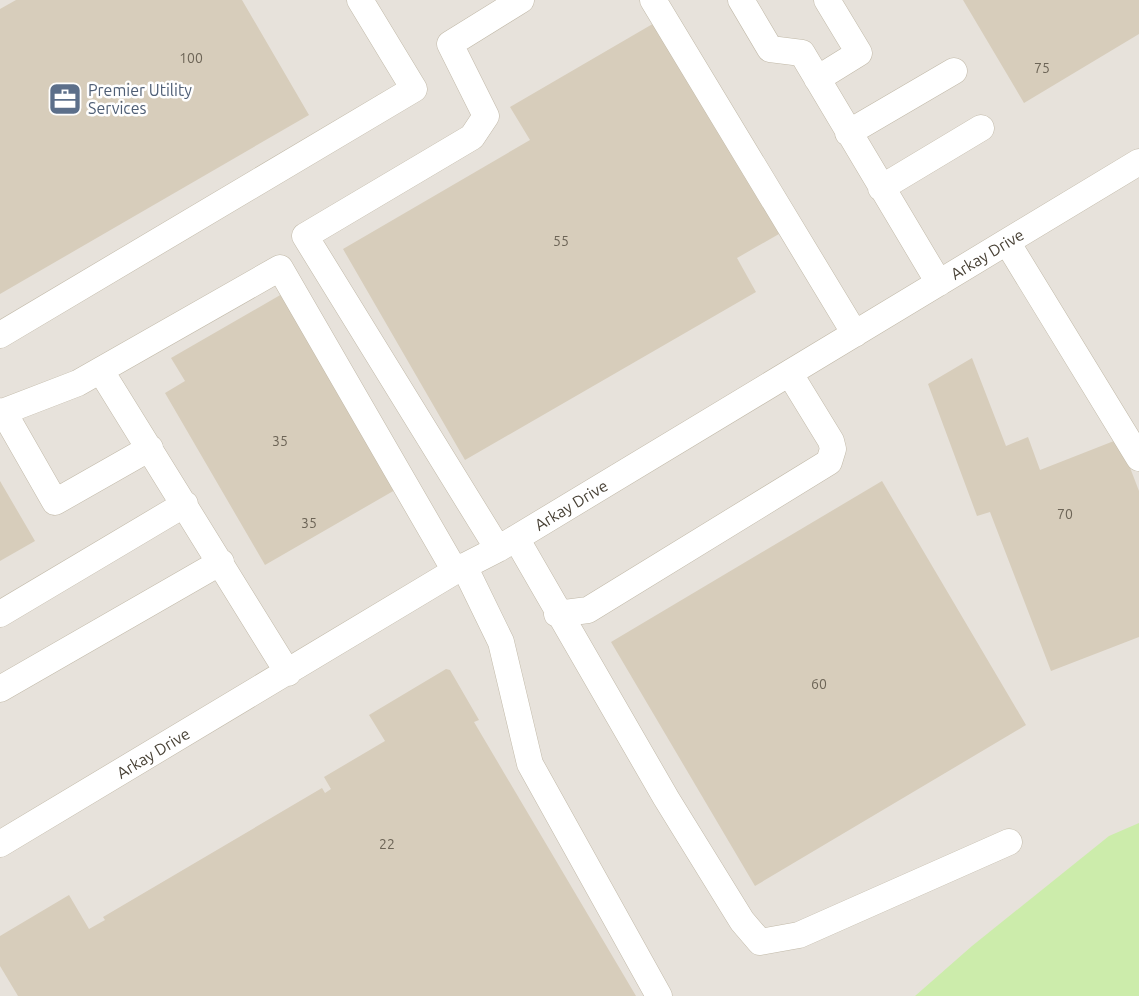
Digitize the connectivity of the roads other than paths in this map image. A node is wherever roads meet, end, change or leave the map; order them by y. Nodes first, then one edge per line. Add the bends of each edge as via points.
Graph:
1 (360, 0) edge
2 (521, 0) edge
3 (653, 0) edge
4 (741, 0) edge
5 (827, 0) edge
6 (954, 71) dead end
7 (817, 79) junction
8 (981, 128) dead end
9 (848, 133) junction
10 (1139, 162) edge
11 (881, 188) junction
12 (1007, 242) junction
13 (939, 283) junction
14 (855, 334) junction
15 (0, 335) edge
16 (101, 371) junction
17 (790, 374) junction
18 (2, 412) edge
19 (150, 448) junction
20 (1139, 458) edge
21 (185, 504) junction
22 (507, 544) junction
23 (221, 562) junction
24 (459, 569) junction
25 (0, 614) edge
26 (557, 614) junction
27 (288, 673) junction
28 (0, 689) edge
29 (1009, 842) dead end
30 (0, 844) edge
31 (659, 996) edge

1 - 15 street via 414,89
2 - 22 street via 450,44 486,116 472,137 305,236
3 - 14 street
4 - 7 street via 770,49 802,53
5 - 7 street via 859,53
6 - 9 street
7 - 9 street
8 - 11 street
9 - 11 street
10 - 12 street, Arkay Drive
11 - 13 street
12 - 13 street, Arkay Drive
12 - 20 street
13 - 14 street, Arkay Drive
14 - 17 street, Arkay Drive
16 - 18 street
16 - 19 street
16 - 24 street via 280,268
17 - 22 street, Arkay Drive
17 - 26 street via 831,441 830,462 588,610
18 - 19 street via 55,502
19 - 21 street
21 - 23 street
21 - 25 street
22 - 24 street, Arkay Drive
22 - 26 street
23 - 27 street
23 - 28 street
24 - 27 street, Arkay Drive
24 - 31 street via 501,642 530,764
26 - 29 street via 742,921 760,942 799,935
27 - 30 street, Arkay Drive

